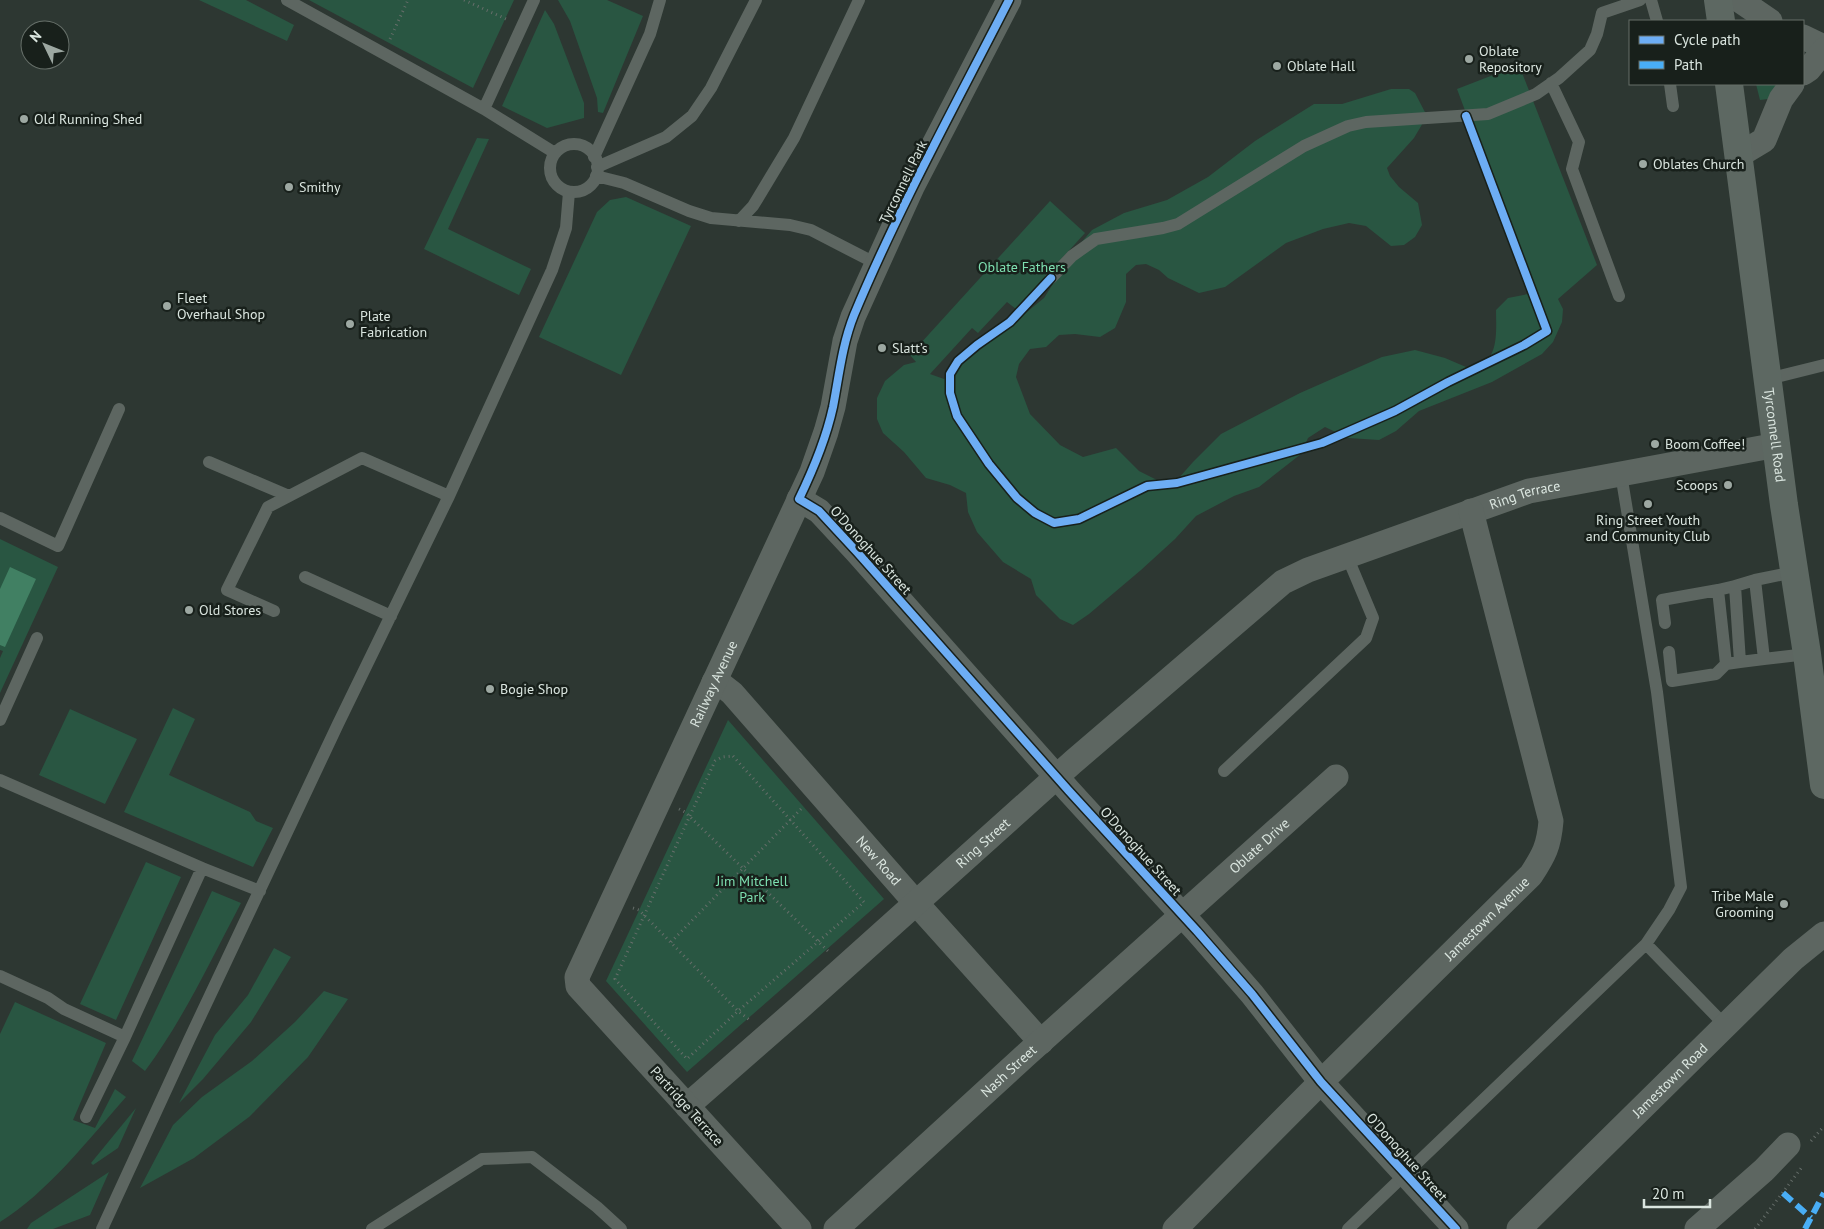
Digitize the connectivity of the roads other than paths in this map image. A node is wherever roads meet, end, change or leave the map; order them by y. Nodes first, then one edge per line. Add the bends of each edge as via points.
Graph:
1 (287, 0) edge
2 (534, 0) edge
3 (660, 0) edge
4 (756, 0) edge
5 (859, 0) edge
6 (1009, 0) edge
7 (1639, 0) edge
8 (1651, 0) edge
9 (1718, 0) edge
10 (1739, 0) edge
11 (1657, 20) edge
12 (1721, 20) edge
13 (1769, 20) edge
14 (1804, 38) edge
15 (1824, 48) edge
16 (1804, 53) edge
17 (1804, 72) edge
18 (1551, 83) junction
19 (1670, 85) edge
20 (1791, 85) edge
21 (1734, 86) edge
22 (1673, 106) dead end
23 (484, 109) junction
24 (555, 153) junction
25 (1739, 155) junction
26 (596, 166) junction
27 (569, 192) junction
28 (740, 221) junction
29 (878, 264) junction
30 (1051, 278) dead end
31 (1619, 296) dead end
32 (1824, 364) edge
33 (1768, 380) junction
34 (836, 381) joint
35 (119, 409) dead end
36 (1776, 445) junction
37 (209, 462) dead end
38 (1621, 474) junction
39 (289, 496) junction
40 (449, 496) junction
41 (799, 499) junction
42 (1471, 511) junction
43 (0, 518) edge
44 (1347, 556) junction
45 (1794, 572) junction
46 (305, 576) dead end
47 (1755, 580) junction
48 (1283, 582) joint
49 (1735, 586) junction
50 (1718, 590) junction
51 (274, 611) dead end
52 (390, 616) junction
53 (1665, 623) dead end
54 (37, 638) dead end
55 (1669, 652) dead end
56 (1807, 654) junction
57 (1764, 659) junction
58 (1740, 662) junction
59 (1726, 664) junction
60 (714, 682) junction
61 (0, 720) edge
62 (1224, 771) dead end
63 (1057, 776) junction
64 (1336, 777) dead end
65 (0, 780) edge
66 (1824, 785) edge
67 (202, 868) junction
68 (260, 891) junction
69 (916, 903) junction
70 (1182, 915) junction
71 (1824, 934) edge
72 (1646, 944) junction
73 (0, 976) edge
74 (577, 982) joint
75 (1727, 1024) junction
76 (125, 1037) junction
77 (1041, 1042) junction
78 (1321, 1082) junction
79 (687, 1106) junction
80 (86, 1117) dead end
81 (1798, 1145) road end
82 (1404, 1175) junction
83 (102, 1229) edge
84 (372, 1229) edge
85 (620, 1229) edge
86 (799, 1229) edge
87 (836, 1229) edge
88 (1175, 1229) edge
89 (1348, 1229) edge
90 (1456, 1229) edge
91 (1519, 1229) edge
92 (1696, 1229) edge

1 - 23 lane
2 - 23 lane
3 - 26 lane via 650,34
4 - 26 lane via 711,88 692,116 666,137
5 - 28 lane via 794,138 753,206
6 - 29 street, Tyrconnell Park via 912,187
7 - 18 lane via 1602,13 1590,50
8 - 11 lane
9 - 12 main road
10 - 13 street
14 - 15 street
15 - 16 street
15 - 17 street
18 - 30 lane via 1536,94 1488,114 1348,126 1304,146 1178,224 1096,240 1072,256
18 - 31 lane via 1579,142 1572,169
19 - 22 lane
20 - 25 street via 1781,99 1764,140
21 - 25 main road, Tyrconnell Road
23 - 24 lane
24 - 26 lane via 575,144 590,150
24 - 27 lane via 549,168 551,176 555,184
25 - 33 main road, Tyrconnell Road
26 - 27 lane via 588,187
26 - 28 lane via 624,184 689,211 711,218
27 - 40 lane via 566,228 552,270
28 - 29 lane via 811,230
29 - 34 street, Tyrconnell Park via 853,317
32 - 33 lane
33 - 36 main road, Tyrconnell Road
34 - 41 street, Railway Avenue via 826,432
35 - 43 lane via 58,546
36 - 38 street, Ring Terrace
36 - 45 main road, Tyrconnell Road
37 - 39 lane
38 - 42 street, Ring Terrace via 1529,491
38 - 72 lane via 1657,692 1680,887
39 - 40 lane via 362,458
39 - 51 lane via 268,507 228,590
40 - 52 lane
41 - 60 street, Railway Avenue
41 - 63 street, O'Donoghue Street via 831,523
42 - 44 street, Ring Terrace
42 - 78 street, Jamestown Avenue via 1550,821 1550,840 1531,875
44 - 48 street, Ring Terrace
44 - 62 lane via 1373,618 1366,638
45 - 47 lane
45 - 56 main road, Tyrconnell Road
46 - 52 lane
47 - 49 lane
47 - 57 lane
48 - 63 street, Ring Street
49 - 50 lane
49 - 58 lane
50 - 53 lane via 1662,600
50 - 59 lane
52 - 68 lane
54 - 61 lane
55 - 59 lane via 1672,681 1716,674
56 - 57 lane
56 - 66 main road, Tyrconnell Road
57 - 58 lane
58 - 59 lane
60 - 69 street, New Road via 732,693
60 - 74 street, Railway Avenue
63 - 69 street, Ring Street
63 - 70 street, O'Donoghue Street
64 - 70 street, Oblate Drive
65 - 67 lane
67 - 68 lane
67 - 76 lane
68 - 83 lane
69 - 77 street, New Road
69 - 79 street, Ring Street
70 - 77 street, Nash Street
70 - 78 street, O'Donoghue Street via 1252,994
71 - 75 street, Jamestown Road via 1793,959
72 - 75 lane
72 - 82 lane
73 - 76 lane
74 - 79 street, Partridge Terrace
75 - 91 street, Jamestown Road
76 - 80 lane
77 - 87 street, Nash Street
78 - 82 street, O'Donoghue Street
78 - 88 street, Jamestown Avenue
79 - 86 street, Partridge Terrace
81 - 92 street
82 - 89 lane
82 - 90 street, O'Donoghue Street
84 - 85 lane via 482,1159 532,1158 597,1207

